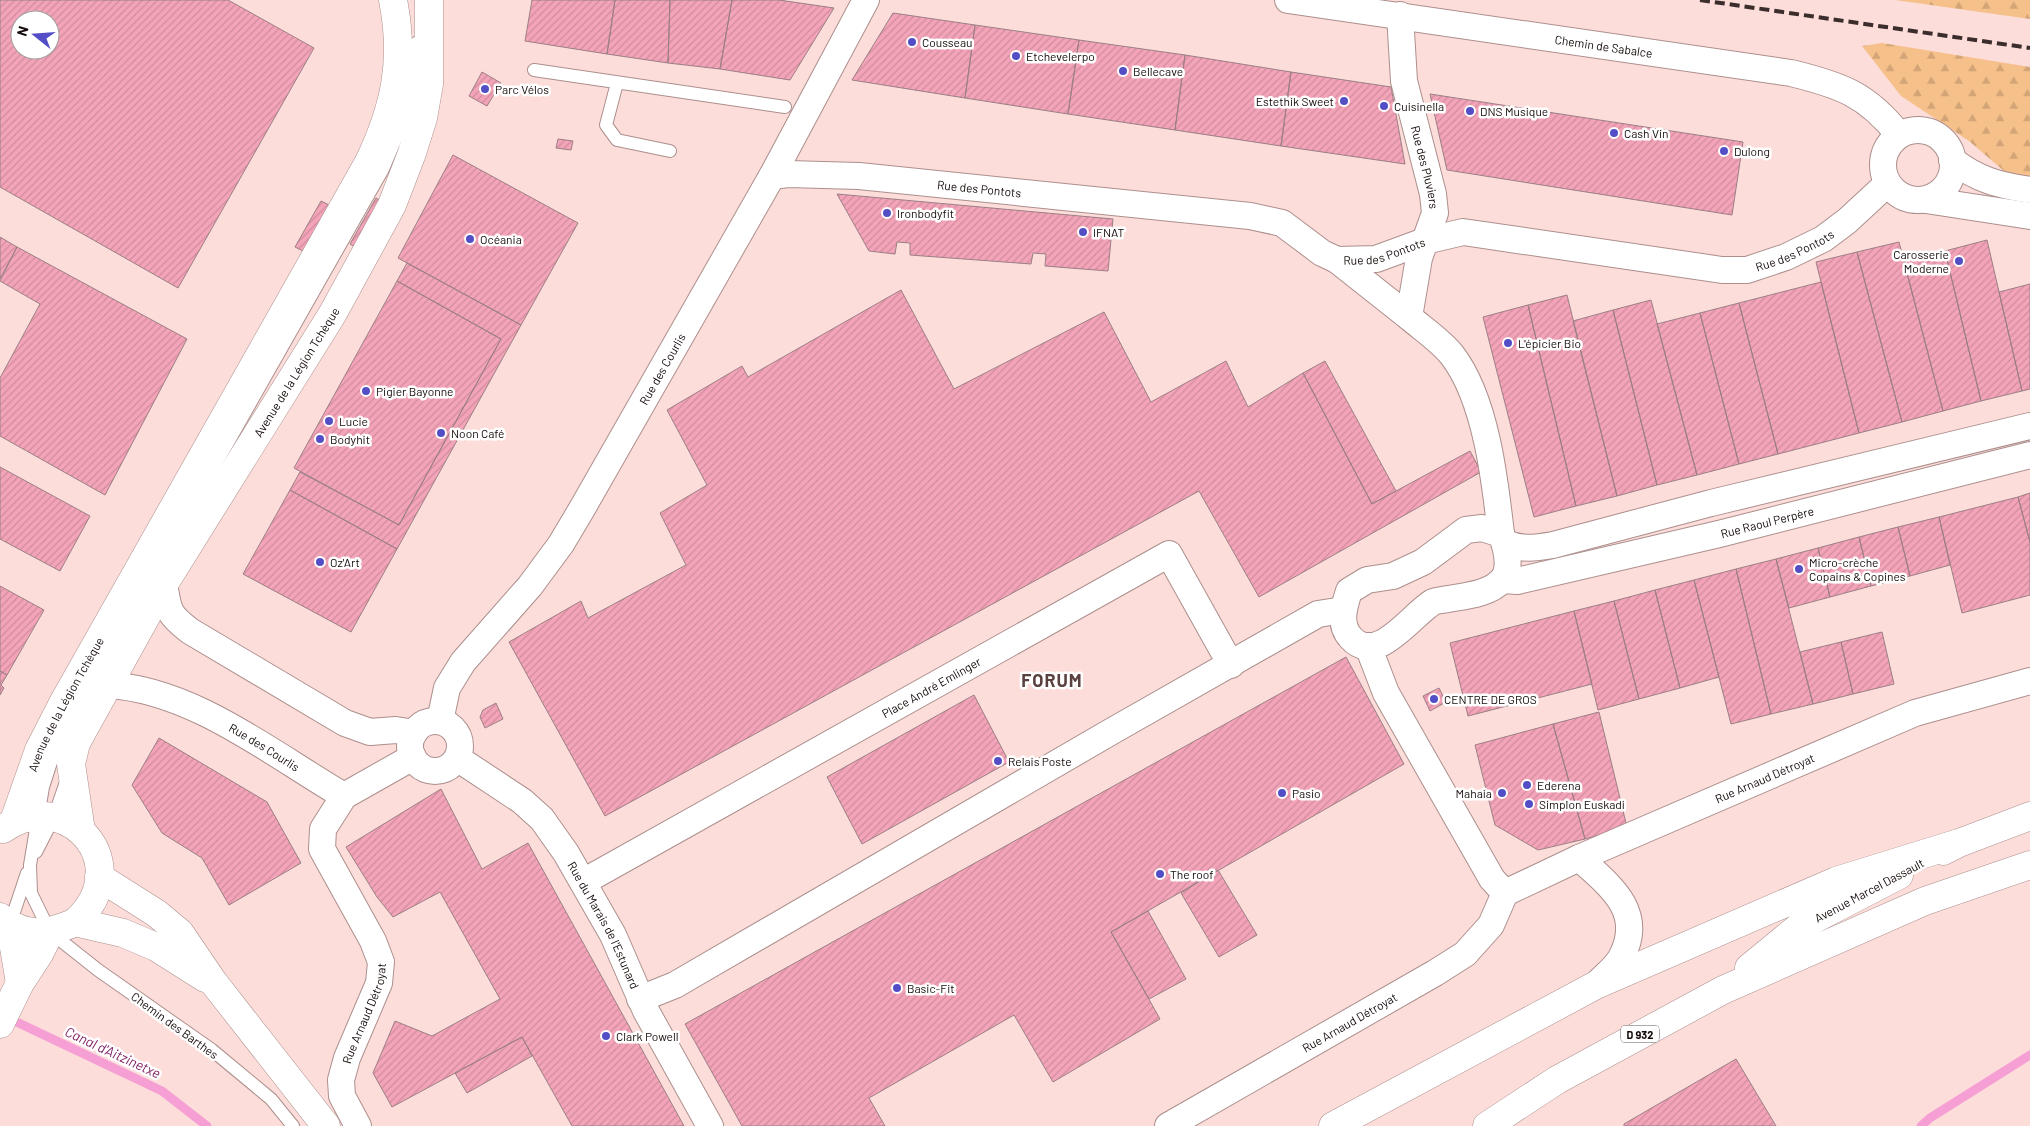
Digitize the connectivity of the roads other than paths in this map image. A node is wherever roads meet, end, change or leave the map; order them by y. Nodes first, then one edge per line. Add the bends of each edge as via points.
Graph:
1 (394, 0) edge
2 (866, 0) edge
3 (1288, 0) edge
4 (422, 8) edge
5 (1400, 16) junction
6 (534, 70) dead end
7 (617, 82) junction
8 (785, 107) dead end
9 (1898, 135) junction
10 (670, 151) dead end
11 (1952, 160) junction
12 (772, 176) junction
13 (1887, 184) junction
14 (2030, 190) edge
15 (1926, 200) junction
16 (2030, 216) edge
17 (1425, 241) junction
18 (1337, 260) junction
19 (1409, 317) junction
20 (273, 330) junction
21 (242, 417) junction
22 (2030, 426) edge
23 (2030, 455) edge
24 (1503, 538) junction
25 (1503, 580) junction
26 (164, 584) junction
27 (1343, 610) junction
28 (120, 630) junction
29 (1368, 646) junction
30 (1231, 665) junction
31 (2030, 681) edge
32 (106, 685) junction
33 (89, 719) junction
34 (440, 721) junction
35 (413, 745) junction
36 (457, 758) junction
37 (71, 764) junction
38 (344, 796) junction
39 (2030, 816) edge
40 (26, 821) edge
41 (81, 831) junction
42 (1959, 843) junction
43 (1579, 858) junction
44 (30, 865) junction
45 (2030, 865) edge
46 (99, 877) junction
47 (583, 882) junction
48 (1506, 893) junction
49 (5, 920) edge
50 (63, 927) junction
51 (20, 983) junction
52 (214, 983) junction
53 (1596, 985) junction
54 (1723, 990) junction
55 (640, 999) junction
56 (0, 1024) edge
57 (1557, 1080) junction
58 (293, 1126) edge
59 (326, 1126) edge
60 (358, 1126) edge
61 (710, 1126) edge
62 (1168, 1126) edge
63 (1333, 1126) edge
64 (1487, 1126) edge
65 (1502, 1126) edge

1 - 20 street, Avenue de la Légion Tchèque via 399,49 392,105 384,131
2 - 12 street, Rue des Courlis
3 - 5 street, Chemin de Sabalce
4 - 21 lane, Avenue de la Légion Tchèque via 414,82 406,115 383,169
4 - 26 street, Avenue de la Légion Tchèque via 429,84 412,153 392,205 333,313
5 - 9 street, Chemin de Sabalce via 1791,73 1855,94 1886,119
5 - 17 street, Rue des Pluviers via 1404,80 1433,194 1435,213
6 - 7 lane
7 - 8 lane
7 - 10 lane via 606,125 616,140
9 - 11 street via 1908,131 1928,131 1944,142
9 - 13 street via 1885,152 1883,173
11 - 14 street via 1988,182
11 - 15 street via 1949,181 1944,190
12 - 18 street, Rue des Pontots via 860,176 1250,216 1282,223 1322,253
12 - 34 street, Rue des Courlis via 561,544 530,586 463,662 447,688
13 - 15 street via 1904,198
13 - 17 street, Rue des Pontots via 1823,239 1786,257 1747,270 1722,270 1463,232
15 - 16 street
17 - 18 street, Rue des Pontots via 1376,259
17 - 19 street, Rue des Pluviers
18 - 19 street
19 - 24 street via 1451,354 1467,378 1478,406
20 - 21 lane, Avenue de la Légion Tchèque
20 - 40 street, Avenue de la Légion Tchèque via 39,750
21 - 28 lane, Avenue de la Légion Tchèque
22 - 24 street via 1553,545 1516,548
23 - 25 street, Rue Raoul Perpère via 1517,582
24 - 25 street via 1508,563
24 - 27 street via 1482,528 1466,530 1423,562 1393,576 1367,580 1349,591
25 - 29 street, Rue Raoul Perpère via 1470,595 1434,601 1392,638
26 - 32 street, Avenue de la Légion Tchèque
26 - 35 street via 168,608 174,618 198,636 345,723 370,732 396,730
27 - 29 street via 1349,636 1356,643
27 - 30 street via 1318,614
28 - 33 lane, Avenue de la Légion Tchèque
28 - 40 lane, Avenue de la Légion Tchèque via 61,738
29 - 48 street via 1386,693 1492,879
30 - 47 street, Place André Emlinger via 1169,554
30 - 55 street via 675,985
31 - 43 street, Rue Arnaud Détroyat via 1916,713
32 - 33 street, Avenue de la Légion Tchèque
32 - 38 street, Rue des Courlis via 156,693 212,716
33 - 37 street, Avenue de la Légion Tchèque via 76,743
34 - 35 street via 425,723
34 - 36 street via 458,735
35 - 36 street via 424,768 439,771
35 - 38 street
36 - 47 street, Rue du Marais de l'Estunard via 522,801 542,819
37 - 40 lane
37 - 41 street, Avenue de la Légion Tchèque
38 - 60 street, Rue Arnaud Détroyat via 323,828 322,849 374,941 381,962 379,983 341,1080 342,1096
39 - 42 street, Avenue Marcel Dassault
40 - 41 street via 68,822
40 - 44 lane
41 - 46 street via 95,852
42 - 53 street via 1836,881
42 - 54 street, Avenue Marcel Dassault via 1799,927
43 - 48 street, Rue Arnaud Détroyat
43 - 53 street via 1617,893 1627,912 1630,934 1622,958
44 - 49 lane
44 - 50 lane via 31,893
45 - 54 street, Avenue Marcel Dassault via 1925,901
46 - 50 street via 92,902
46 - 52 street via 156,913 180,933
47 - 55 street, Rue du Marais de l'Estunard via 613,935
48 - 62 street, Rue Arnaud Détroyat via 1491,925 1465,954
49 - 50 street via 22,930 37,933
49 - 51 street
50 - 51 street via 39,954
50 - 52 street via 123,933 156,947
50 - 58 lane, Chemin des Barthes via 98,970 212,1050 271,1099
51 - 56 street
52 - 59 street
53 - 63 street
54 - 57 street, Avenue Marcel Dassault / D 932
55 - 61 street, Rue du Marais de l'Estunard
57 - 64 street, Avenue Marcel Dassault
57 - 65 street

